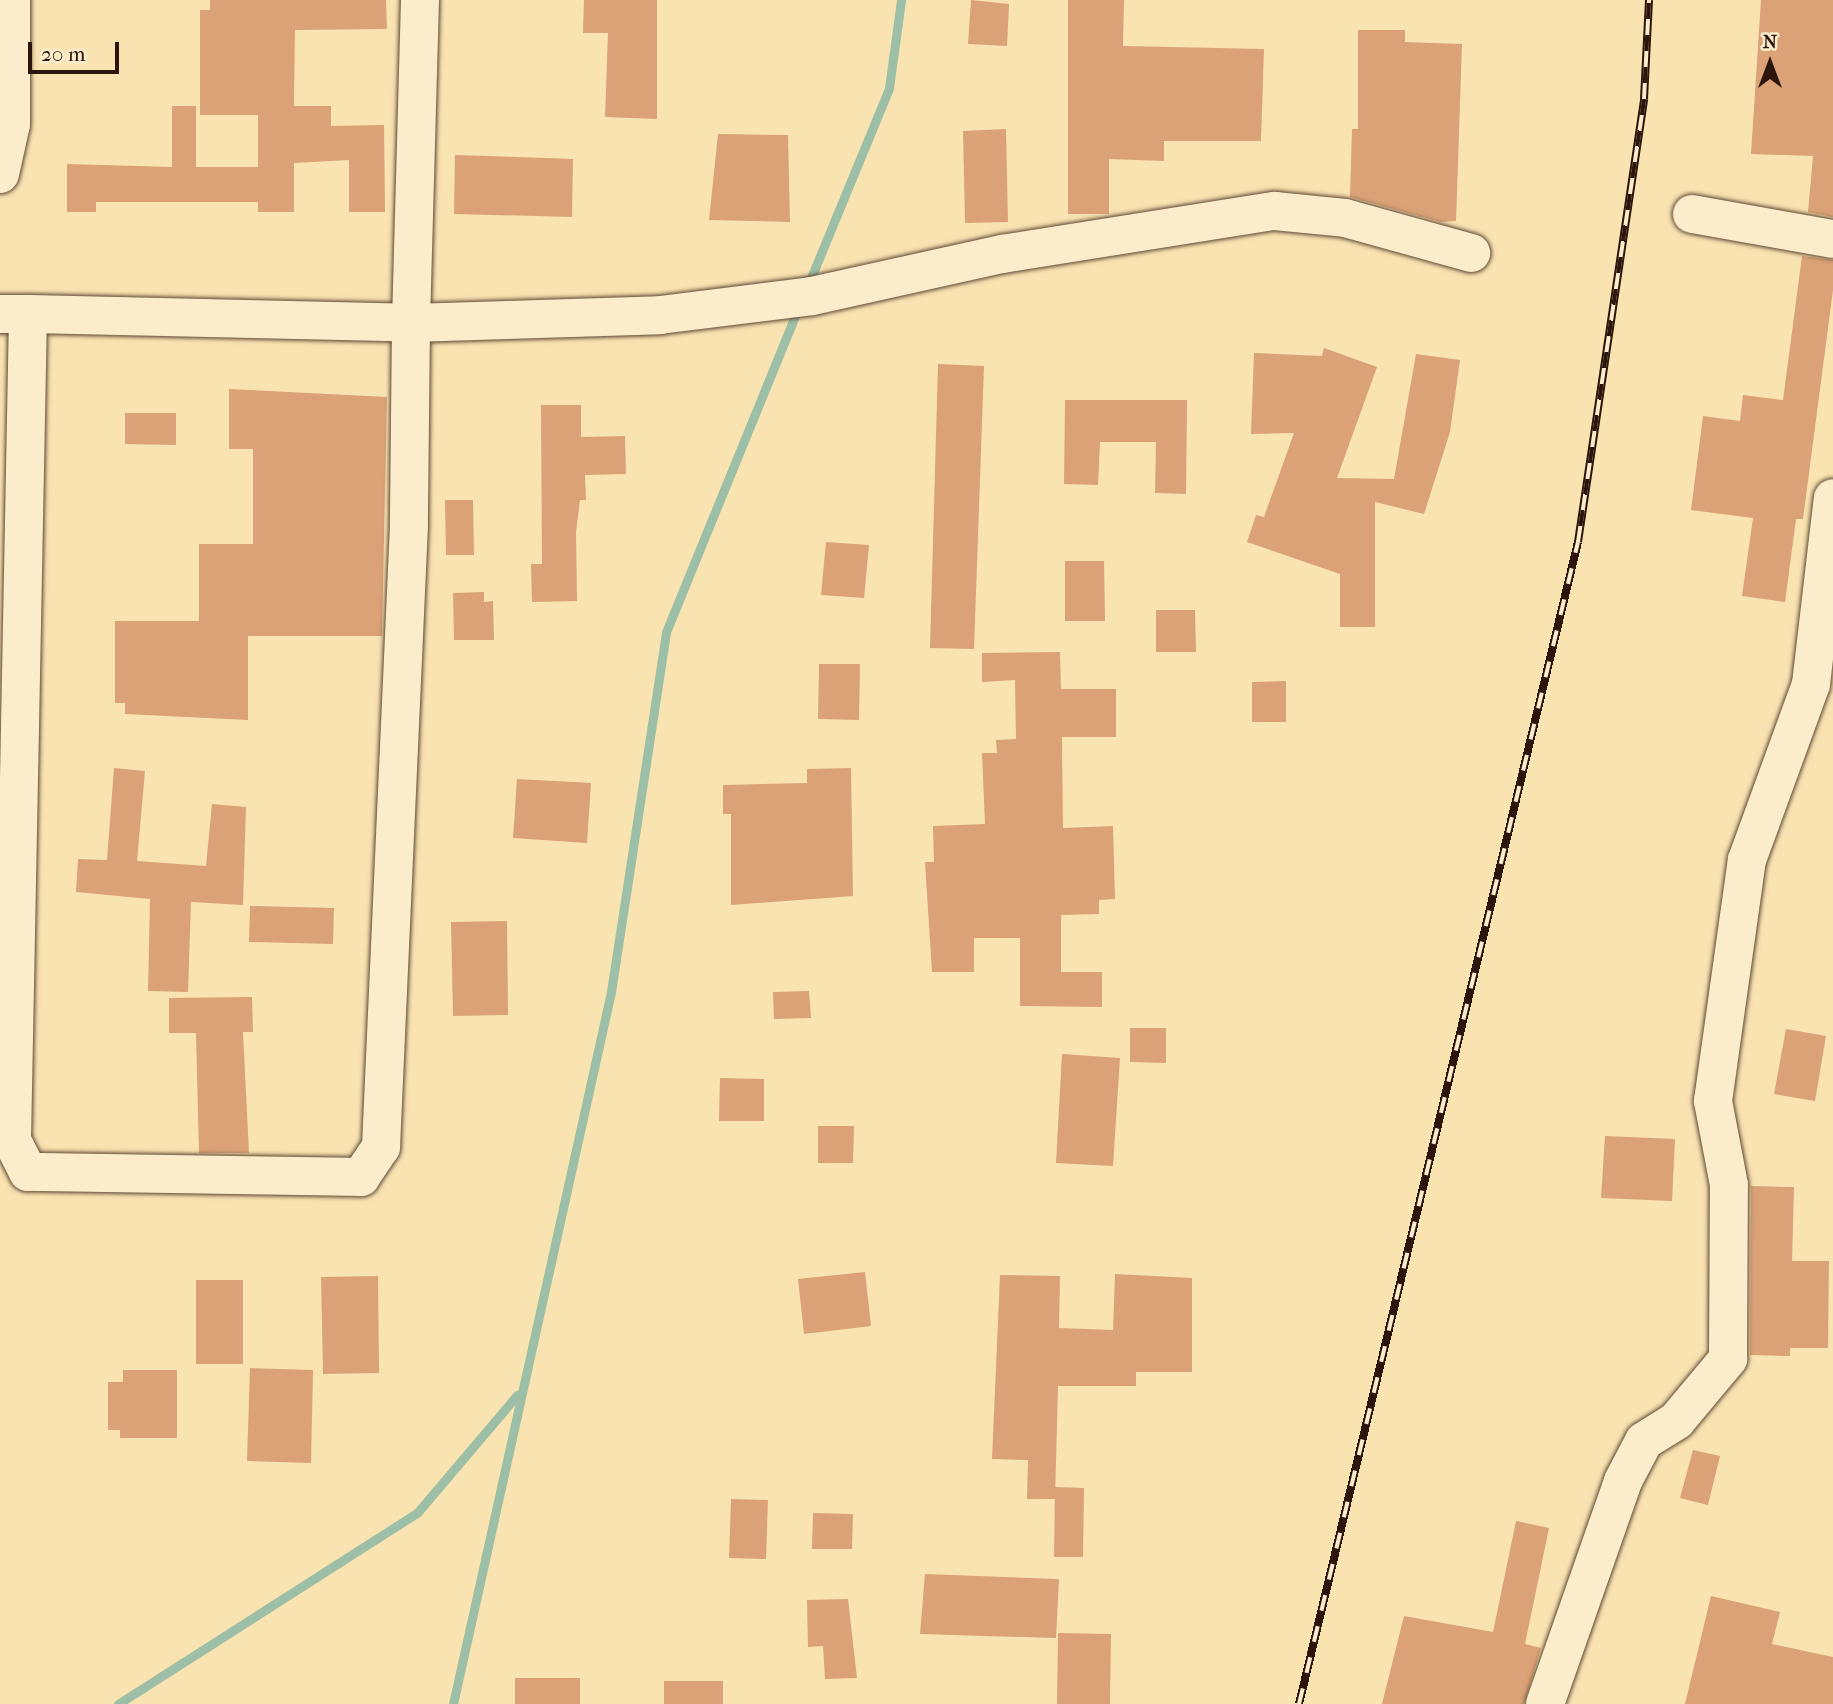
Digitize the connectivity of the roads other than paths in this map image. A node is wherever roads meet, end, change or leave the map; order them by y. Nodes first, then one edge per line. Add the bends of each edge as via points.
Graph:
1 (11, 0) edge
2 (420, 0) edge
3 (0, 174) edge
4 (1692, 214) dead end
5 (1833, 239) edge
6 (1471, 253) dead end
7 (14, 314) edge
8 (411, 323) junction
9 (1833, 498) edge
10 (1822, 684) edge
11 (9, 885) edge
12 (1545, 1704) edge

1 - 3 street via 11,124
2 - 8 street
4 - 5 street
6 - 8 street via 1345,218 1275,211 1002,254 812,296 660,316
7 - 8 street
7 - 11 street
8 - 11 street via 409,525 381,1147 361,1177 28,1172 12,1140
9 - 10 street
10 - 12 street via 1747,860 1713,1101 1729,1185 1728,1359 1677,1420 1644,1441 1623,1480

